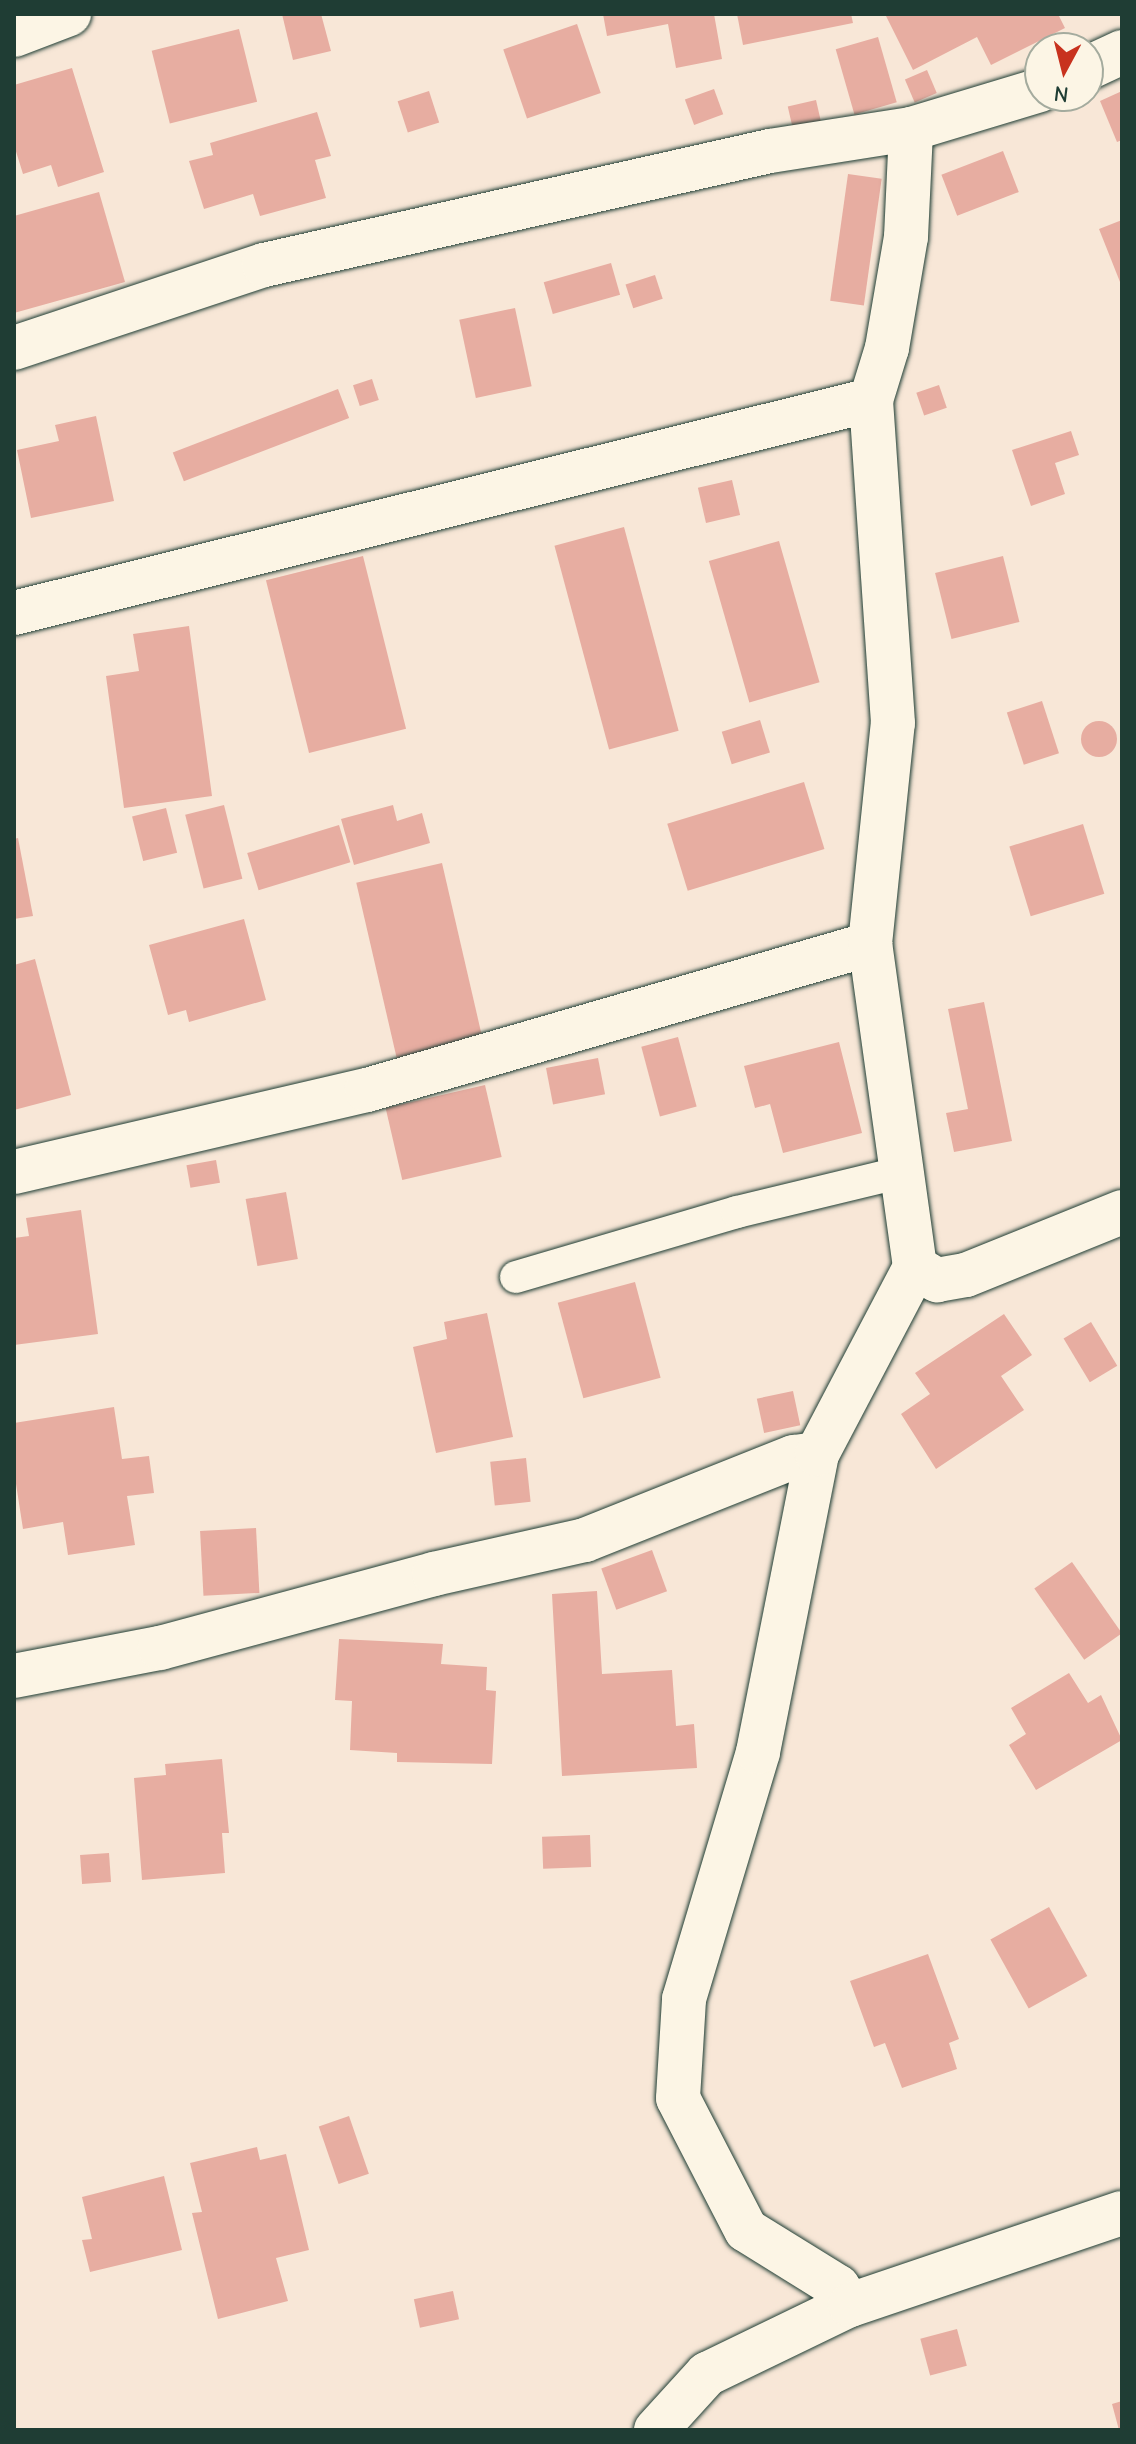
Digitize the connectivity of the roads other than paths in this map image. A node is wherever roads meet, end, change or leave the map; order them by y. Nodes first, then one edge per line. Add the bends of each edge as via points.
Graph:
1 (69, 14) edge
2 (14, 35) edge
3 (1024, 95) edge
4 (911, 129) junction
5 (14, 348) edge
6 (871, 400) junction
7 (14, 613) edge
8 (870, 944) junction
9 (14, 1172) edge
10 (898, 1173) junction
11 (1122, 1212) edge
12 (915, 1267) junction
13 (516, 1277) dead end
14 (817, 1454) junction
15 (14, 1676) edge
16 (1122, 2213) edge
17 (850, 2305) junction
18 (656, 2430) edge

1 - 2 street
3 - 4 street
4 - 5 street via 770,151 264,265
4 - 6 street via 906,237 887,348
6 - 7 street
6 - 8 street via 893,723
8 - 9 street via 367,1090
8 - 10 street
10 - 12 street
10 - 13 lane via 737,1212
11 - 12 street via 966,1275 937,1280
12 - 14 street
14 - 15 street via 794,1457 585,1540 434,1574 160,1648
14 - 17 street via 758,1752 684,1999 678,2098 746,2230 838,2287
16 - 17 street
17 - 18 street via 707,2374

